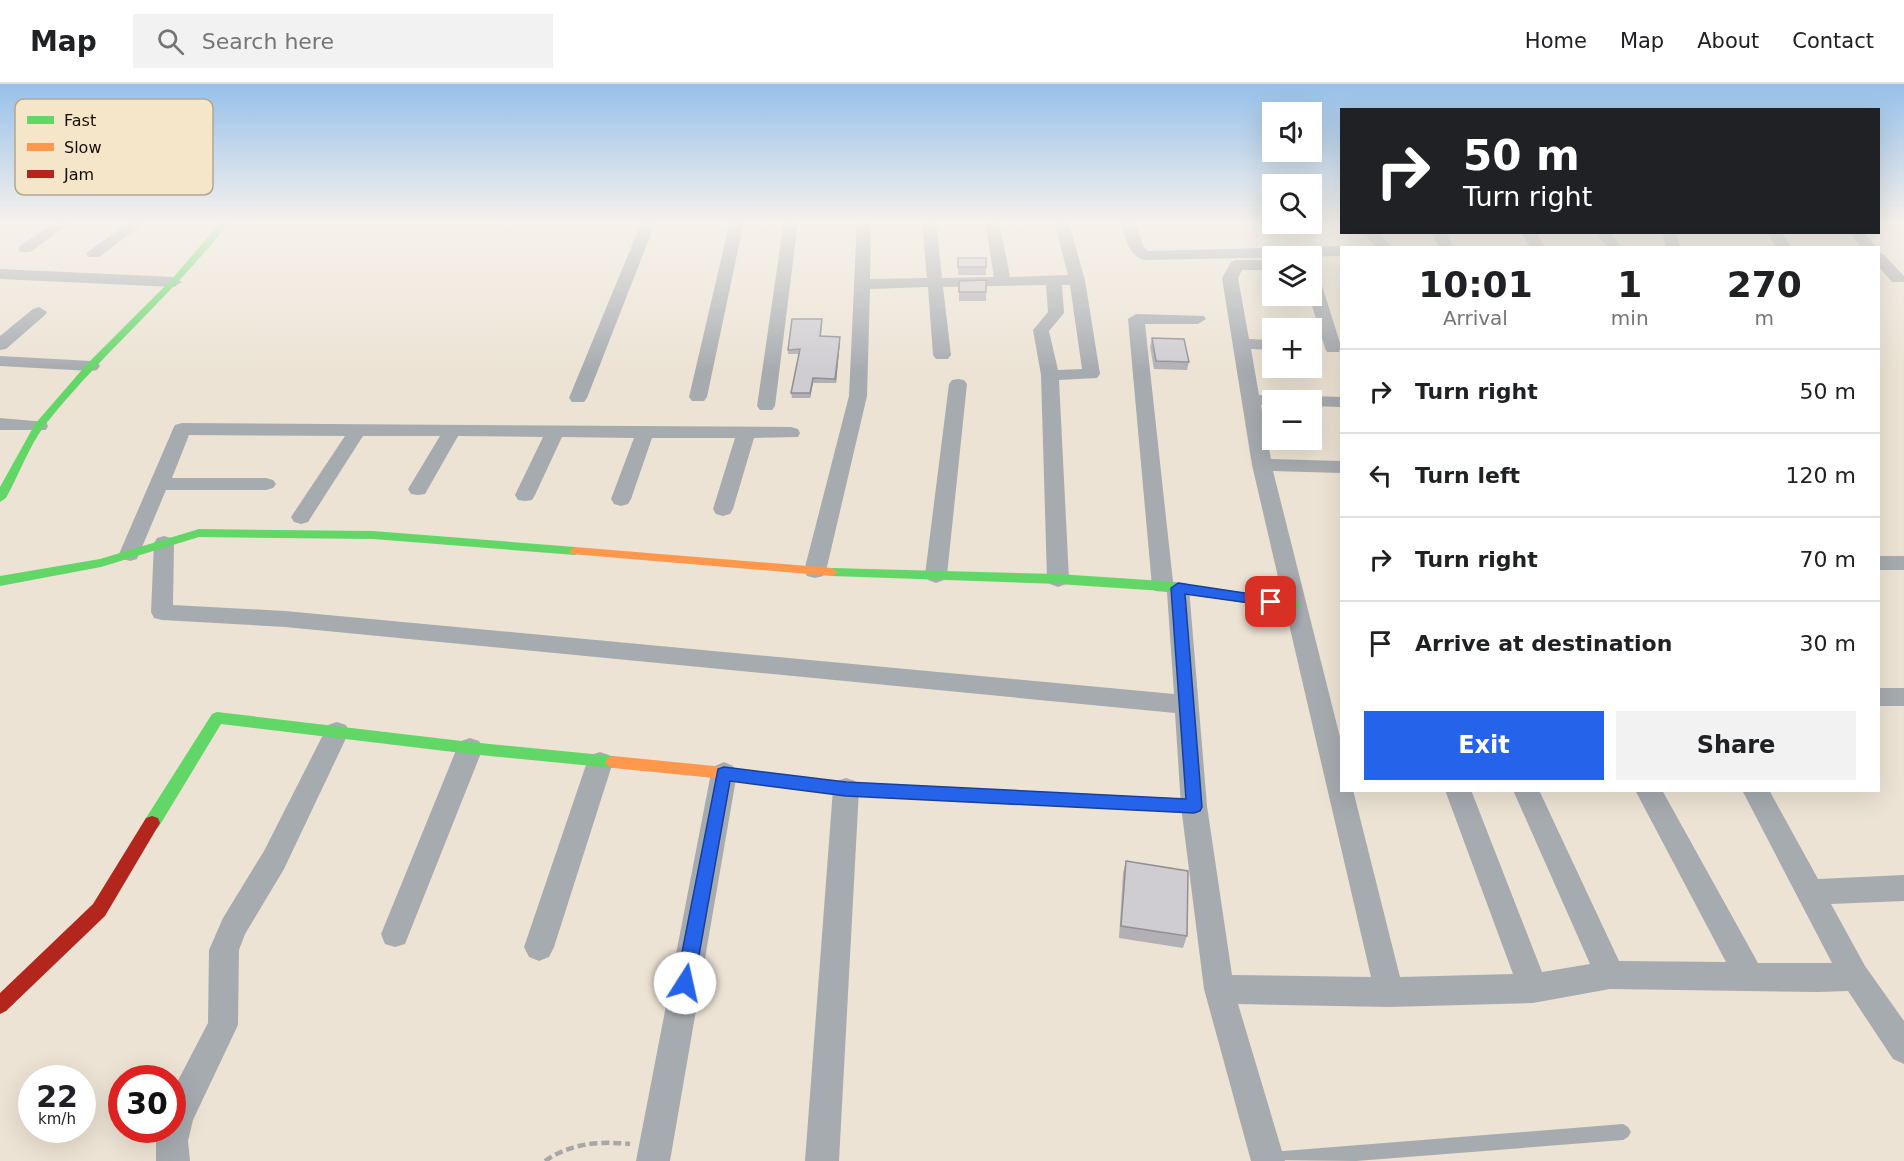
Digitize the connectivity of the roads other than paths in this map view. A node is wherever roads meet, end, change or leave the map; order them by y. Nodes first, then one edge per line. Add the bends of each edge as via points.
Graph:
1 (183, 271) edge
2 (629, 271) edge
3 (726, 271) edge
4 (784, 271) edge
5 (862, 271) edge
6 (934, 271) edge
7 (1001, 271) edge
8 (1075, 271) edge
9 (1233, 271) edge
10 (1891, 271) edge
11 (0, 274) edge
12 (1898, 279) dead end
13 (1077, 280) junction
14 (1003, 281) junction
15 (1054, 281) junction
16 (174, 282) junction
17 (935, 282) junction
18 (862, 284) junction
19 (1322, 306) edge
20 (39, 312) dead end
21 (1198, 319) dead end
22 (1241, 344) junction
23 (0, 345) edge
24 (1262, 345) edge
25 (1322, 347) edge
26 (1337, 348) edge
27 (942, 355) dead end
28 (0, 361) edge
29 (91, 366) junction
30 (1050, 375) junction
31 (958, 384) dead end
32 (698, 397) dead end
33 (578, 398) dead end
34 (1251, 400) junction
35 (1262, 400) edge
36 (1322, 401) edge
37 (1340, 402) edge
38 (765, 406) dead end
39 (0, 424) edge
40 (39, 426) junction
41 (357, 431) junction
42 (452, 431) junction
43 (555, 432) junction
44 (645, 432) junction
45 (746, 433) junction
46 (791, 433) dead end
47 (1262, 465) junction
48 (1340, 467) edge
49 (159, 484) junction
50 (266, 484) dead end
51 (2, 489) edge
52 (418, 489) dead end
53 (525, 495) dead end
54 (621, 499) dead end
55 (723, 509) dead end
56 (300, 517) dead end
57 (164, 543) junction
58 (130, 554) junction
59 (1880, 563) edge
60 (1904, 564) edge
61 (815, 572) junction
62 (936, 575) junction
63 (1058, 579) junction
64 (0, 581) edge
65 (1171, 587) junction
66 (1294, 605) junction
67 (1880, 697) edge
68 (1904, 697) edge
69 (1185, 704) junction
70 (337, 732) junction
71 (470, 748) junction
72 (600, 762) junction
73 (724, 773) junction
74 (846, 789) junction
75 (1459, 792) edge
76 (1527, 792) edge
77 (1649, 792) edge
78 (1756, 792) edge
79 (1194, 807) junction
80 (1904, 888) edge
81 (1812, 892) junction
82 (395, 934) dead end
83 (539, 946) dead end
84 (1610, 975) junction
85 (1749, 976) junction
86 (1855, 976) junction
87 (1533, 988) junction
88 (1219, 989) junction
89 (1389, 992) junction
90 (0, 1005) edge
91 (1904, 1048) edge
92 (1623, 1132) dead end
93 (654, 1153) edge
94 (1268, 1160) edge
95 (173, 1161) edge
96 (822, 1161) edge

1 - 16 street
2 - 33 street
3 - 32 street
4 - 38 street
5 - 18 street
6 - 17 street
7 - 14 street
8 - 13 street
9 - 22 street via 1230,278
10 - 12 street
11 - 16 street
13 - 15 street
13 - 30 street via 1091,374
14 - 15 street
14 - 17 street
15 - 30 street via 1056,314 1041,330
16 - 29 street
17 - 18 street
17 - 27 street
18 - 61 street via 858,396
19 - 26 street
20 - 23 street
21 - 65 street via 1136,319
22 - 24 street
22 - 34 street
25 - 26 street
28 - 29 street
29 - 40 street
30 - 63 street
31 - 62 street
34 - 35 street
34 - 47 street
36 - 37 street
39 - 40 street
40 - 51 street
41 - 42 street
41 - 49 street via 182,429
41 - 56 street
42 - 43 street
42 - 52 street
43 - 44 street
43 - 53 street
44 - 45 street
44 - 54 street
45 - 46 street
45 - 55 street
47 - 48 street
47 - 66 street
49 - 50 street
49 - 58 street
57 - 58 street
57 - 61 street via 199,533 373,536
57 - 69 street via 162,612 297,620
58 - 64 street
59 - 60 street
61 - 62 street
62 - 63 street
63 - 65 street
65 - 66 street
65 - 69 street
66 - 89 street
67 - 68 street
69 - 79 street
70 - 71 street
70 - 90 street via 217,718 99,910
70 - 95 street via 274,860 230,935 224,951 223,1025 177,1117
71 - 72 street
71 - 82 street
72 - 73 street
72 - 83 street
73 - 74 street
73 - 93 street
74 - 79 street
74 - 96 street
75 - 87 street
76 - 84 street
77 - 85 street
78 - 81 street
79 - 88 street
80 - 81 street
81 - 86 street
84 - 85 street
84 - 87 street
85 - 86 street
86 - 91 street
87 - 89 street
88 - 89 street
88 - 94 street
92 - 94 lane

